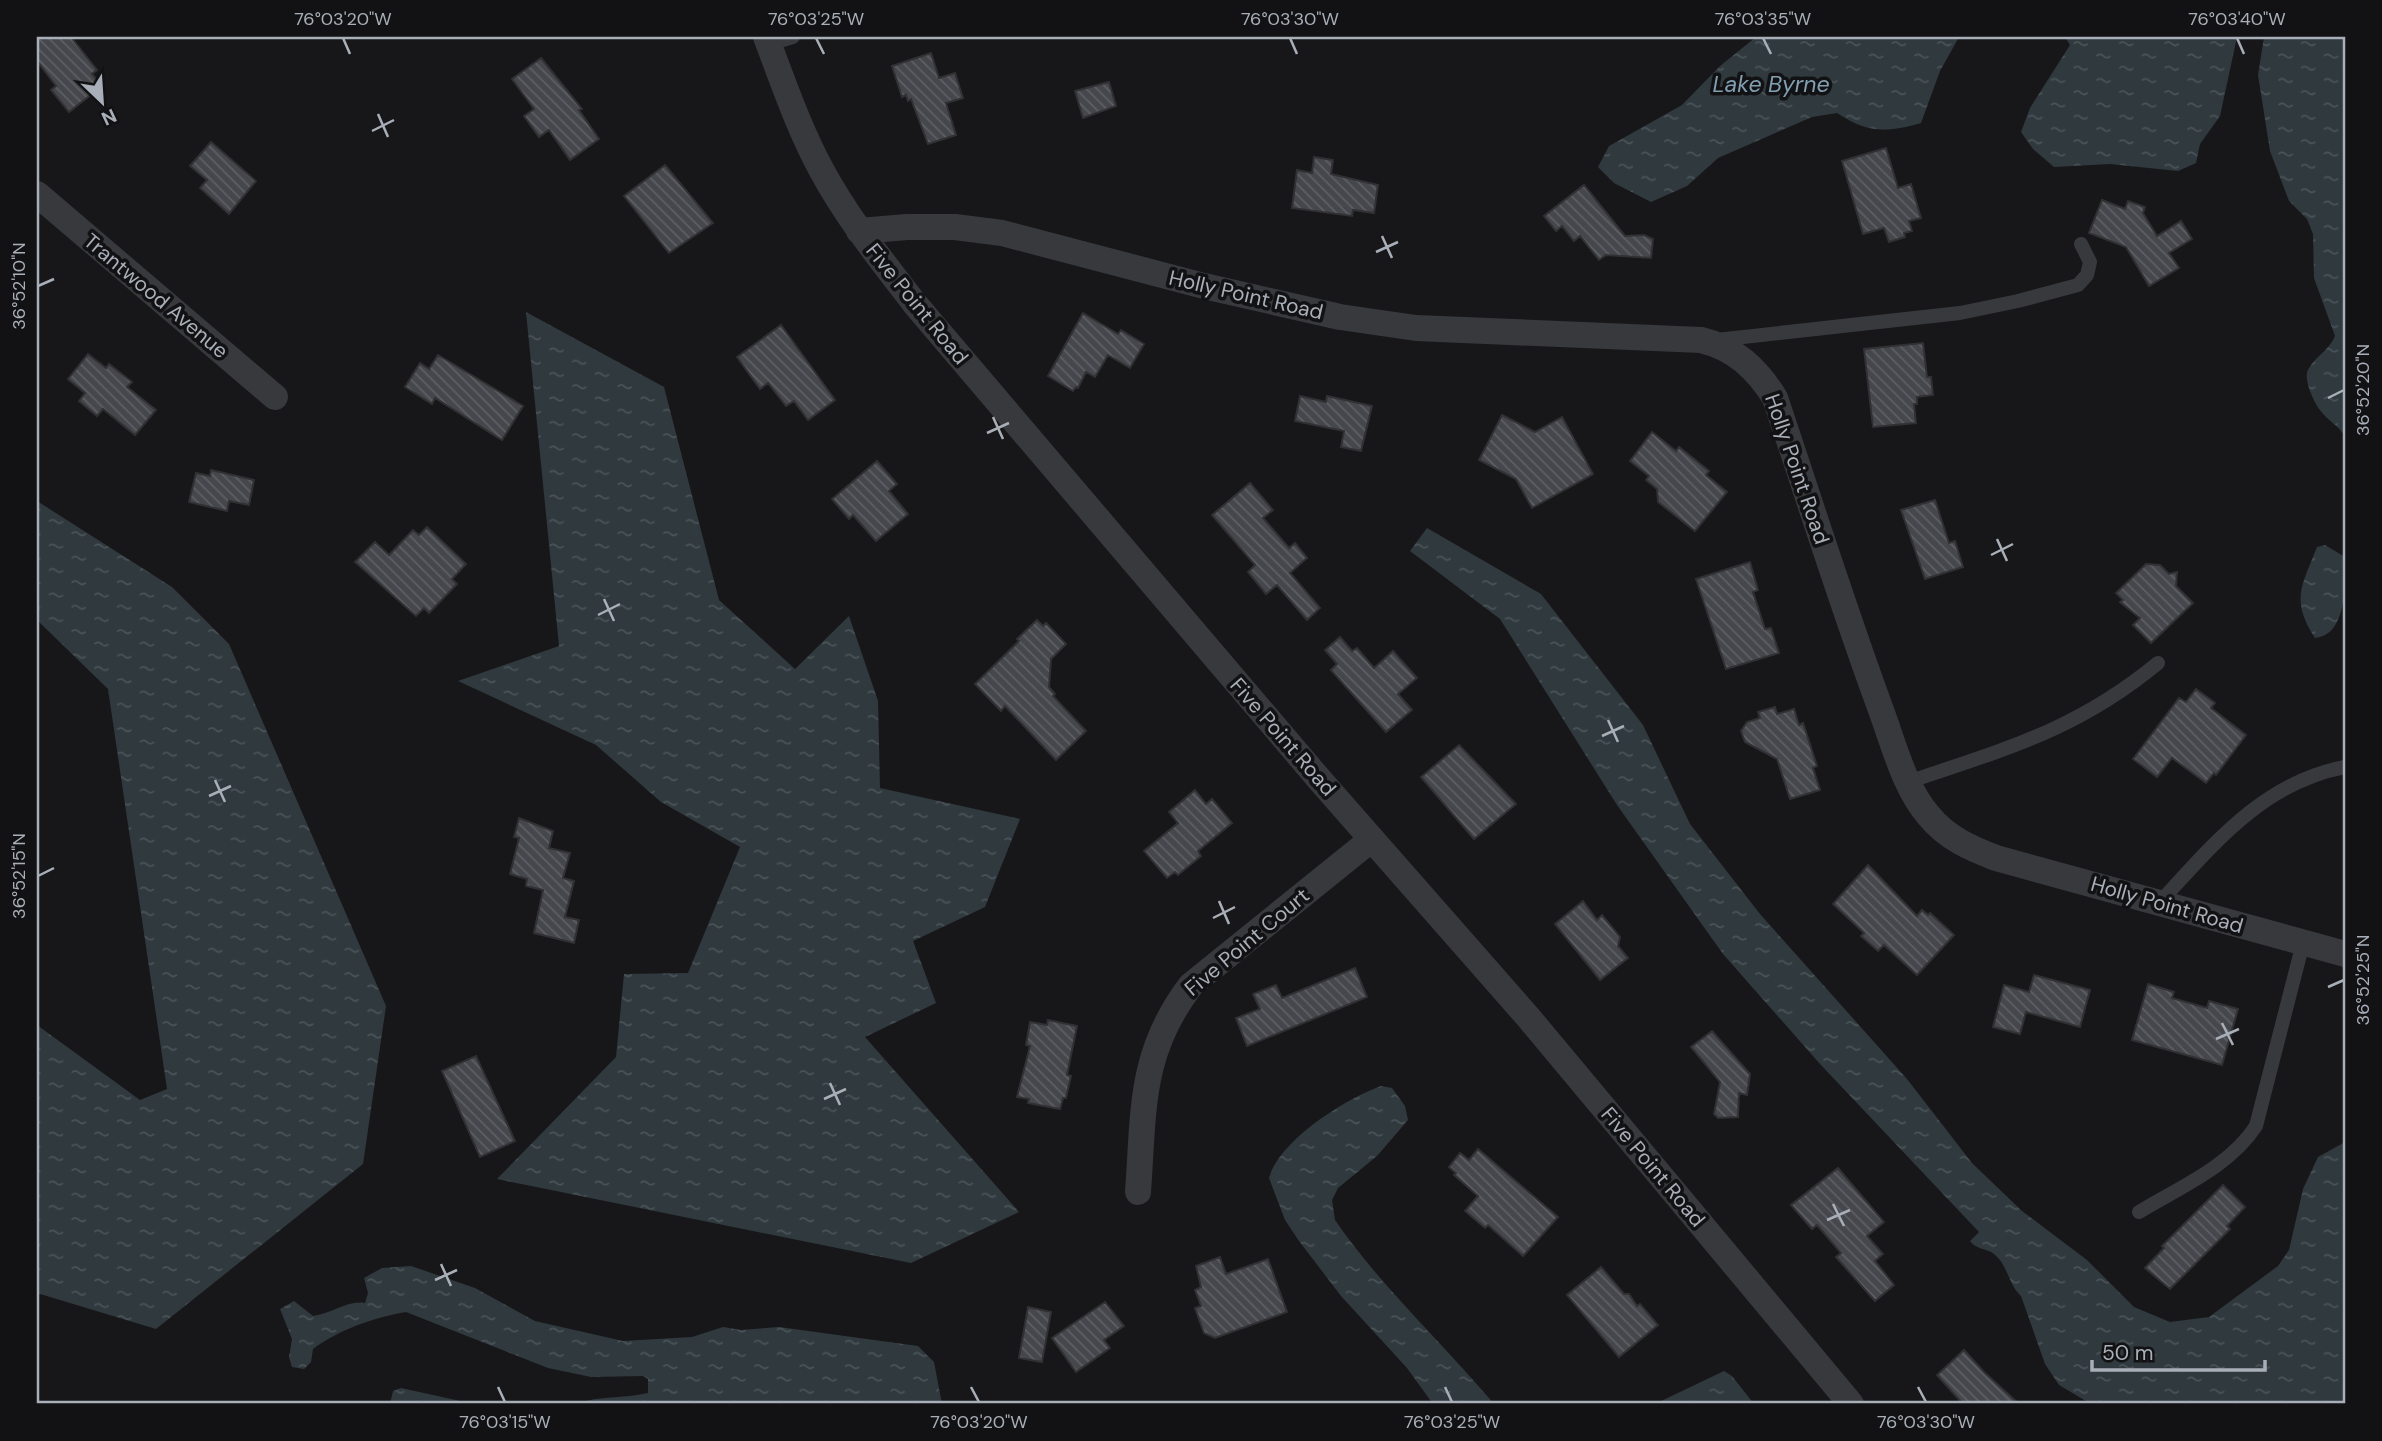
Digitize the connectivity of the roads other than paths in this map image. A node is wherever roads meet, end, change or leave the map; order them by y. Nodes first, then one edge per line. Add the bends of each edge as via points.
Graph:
1 (776, 39) edge
2 (37, 194) edge
3 (859, 231) junction
4 (2081, 244) dead end
5 (1707, 341) junction
6 (275, 397) dead end
7 (2158, 663) dead end
8 (2345, 767) edge
9 (1908, 782) junction
10 (1372, 839) junction
11 (2159, 903) junction
12 (2303, 943) junction
13 (2345, 954) edge
14 (1138, 1192) dead end
15 (2139, 1212) dead end
16 (1851, 1404) edge

1 - 3 street, Five Point Road via 801,127
2 - 6 street, Trantwood Avenue
3 - 5 street, Holly Point Road via 931,227 1002,233 1204,286 1340,317 1416,328
3 - 10 street, Five Point Road via 915,304
4 - 5 lane via 2090,262 2078,285 2018,301 1961,313
5 - 9 street, Holly Point Road via 1745,360 1775,398 1853,634
7 - 9 lane via 2084,716 2038,738
8 - 11 lane via 2302,779 2269,797 2233,824
9 - 11 street, Holly Point Road via 1927,815 1967,847
10 - 14 street, Five Point Court via 1191,985 1172,1010 1149,1068
10 - 16 street, Five Point Road via 1528,1017
11 - 12 street, Holly Point Road
12 - 13 street, Holly Point Road
12 - 15 lane via 2256,1126 2229,1158

